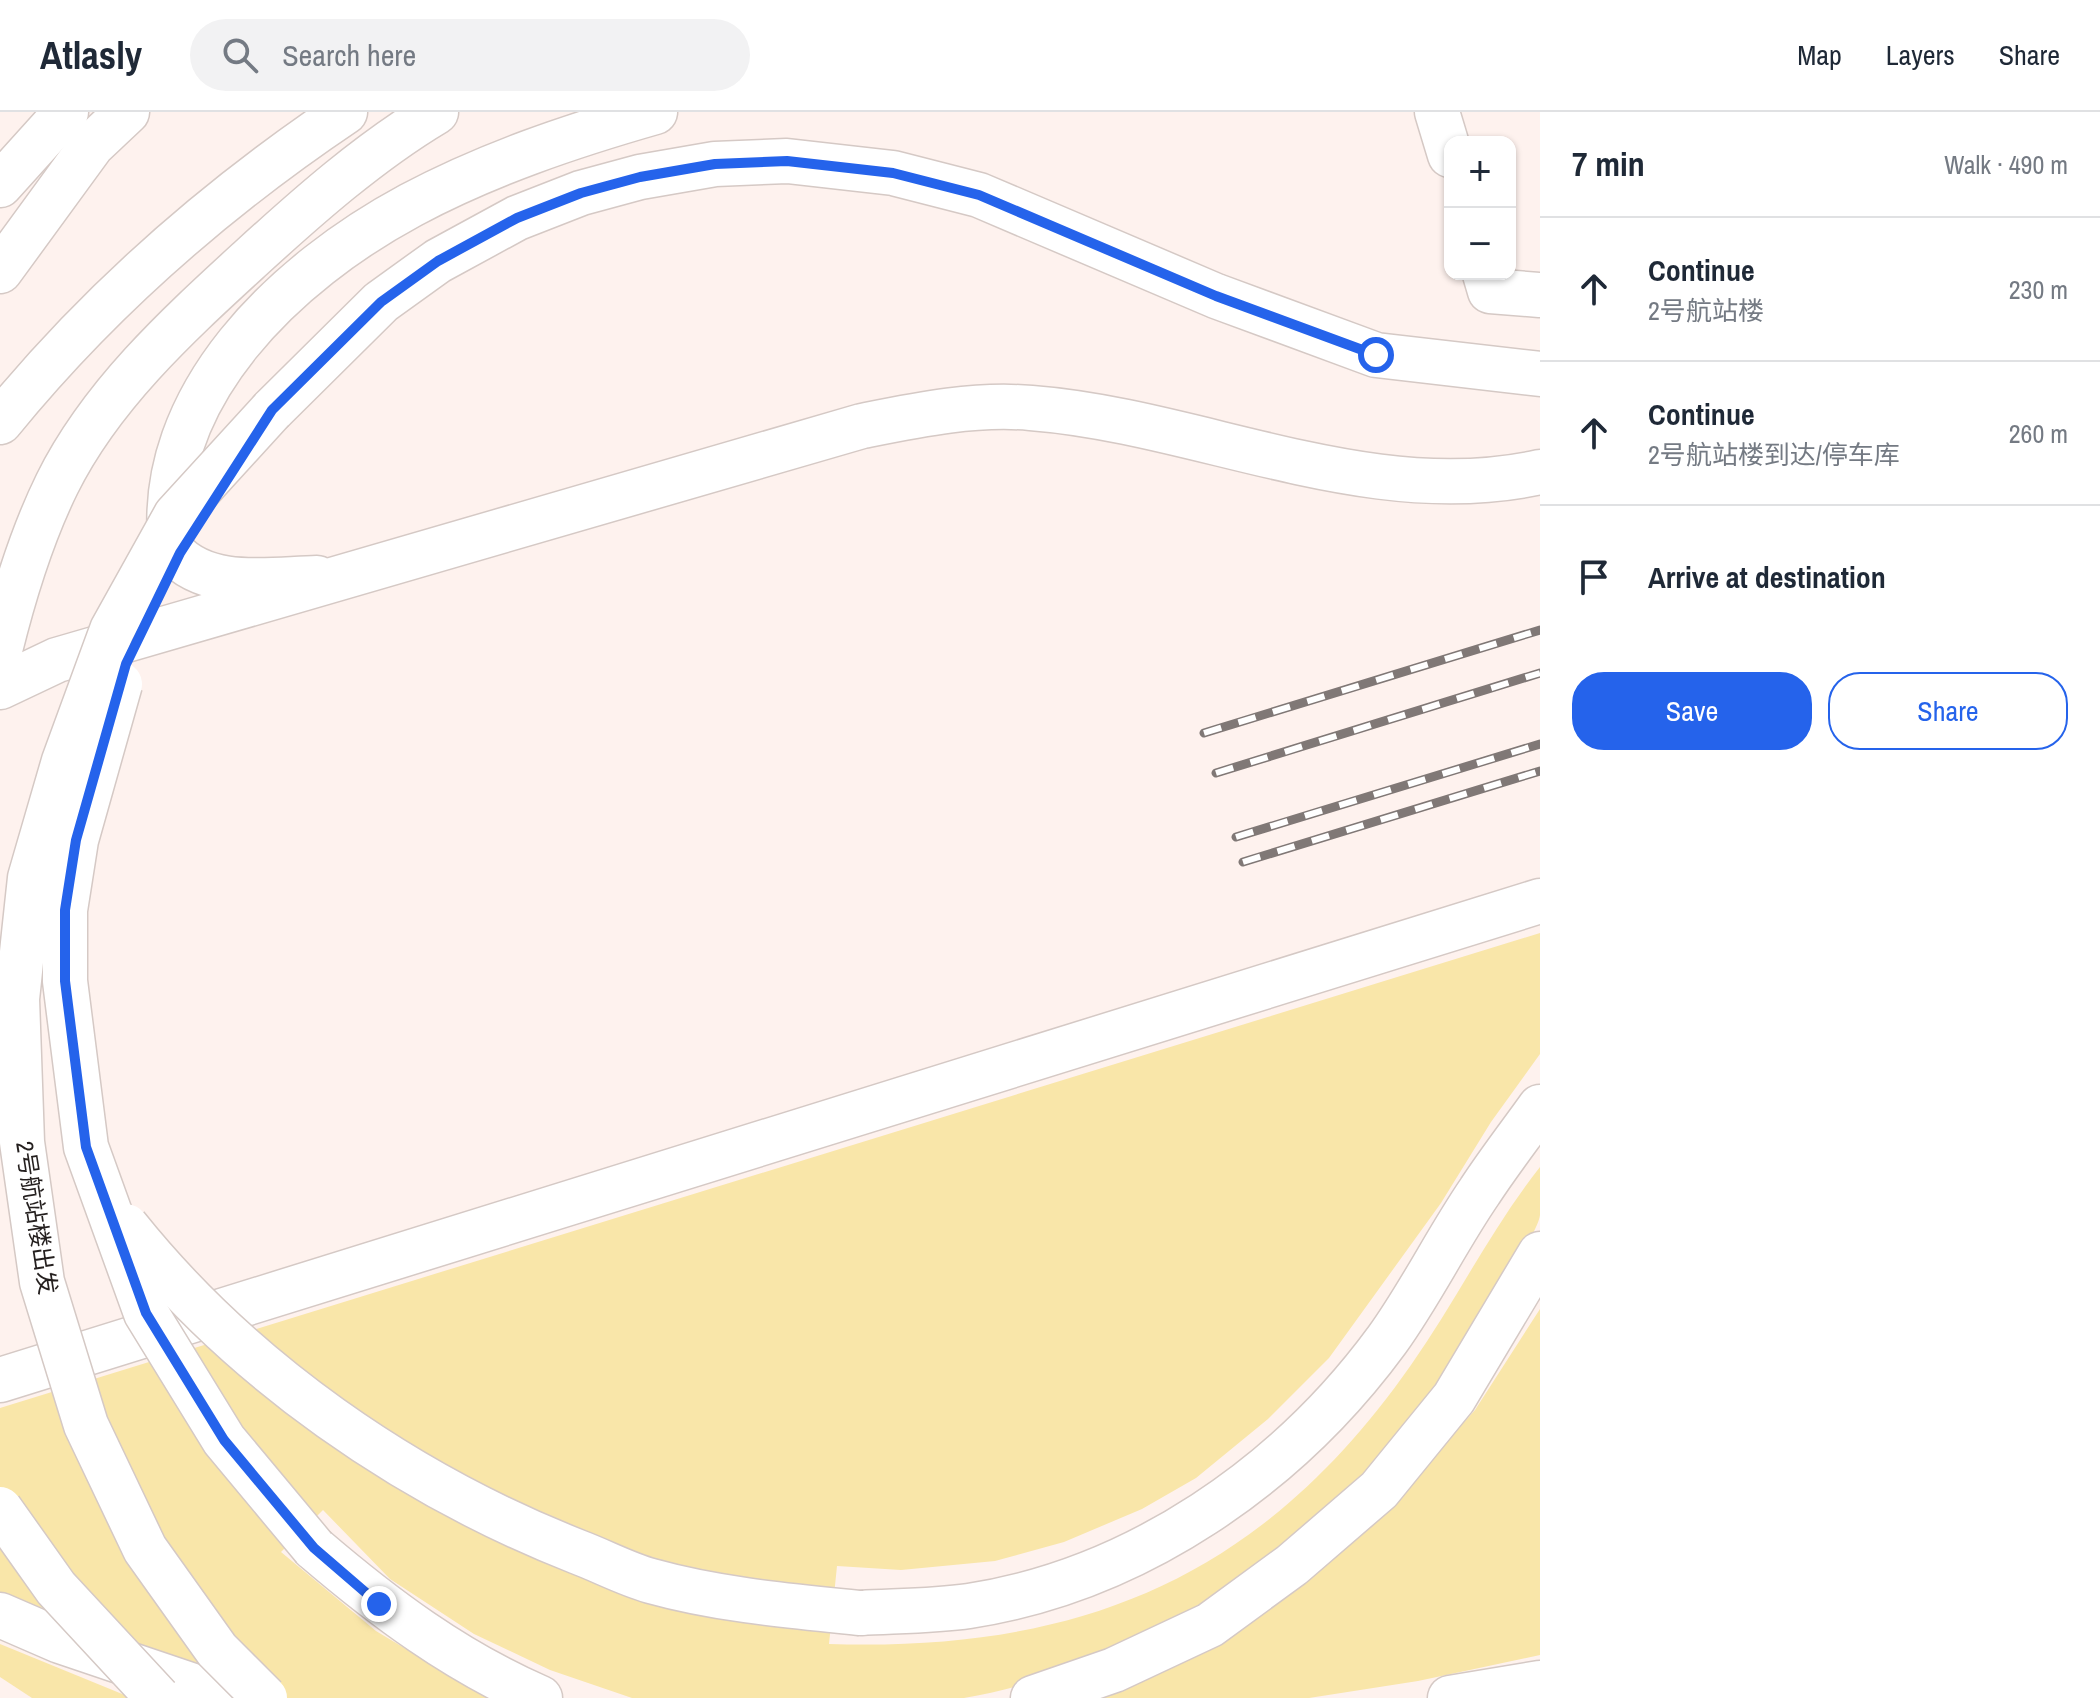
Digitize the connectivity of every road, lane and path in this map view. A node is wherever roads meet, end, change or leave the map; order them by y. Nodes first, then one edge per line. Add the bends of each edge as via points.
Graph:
1 (66, 112) edge
2 (127, 112) edge
3 (345, 112) edge
4 (436, 112) edge
5 (655, 112) edge
6 (1437, 112) edge
7 (1444, 136) edge
8 (0, 185) edge
9 (0, 271) edge
10 (1487, 280) edge
11 (1540, 295) edge
12 (1540, 374) edge
13 (272, 410) junction
14 (0, 422) edge
15 (1540, 472) edge
16 (172, 551) junction
17 (341, 578) junction
18 (96, 649) junction
19 (0, 650) edge
20 (0, 687) edge
21 (1540, 901) edge
22 (0, 995) edge
23 (0, 1034) edge
24 (28, 1082) junction
25 (1540, 1107) edge
26 (1540, 1254) edge
27 (0, 1380) edge
28 (0, 1509) edge
29 (0, 1615) edge
30 (1540, 1683) edge
31 (158, 1698) edge
32 (229, 1698) edge
33 (265, 1698) edge
34 (540, 1698) edge
35 (1033, 1698) edge
36 (1450, 1698) edge

1 - 8 main road
2 - 9 main road via 92,145
3 - 14 main road via 259,173 177,242 97,316
4 - 19 main road via 286,226 132,376 93,424 58,483 24,564
5 - 16 main road via 498,164 410,206 359,237 249,327 221,366 185,438 172,481
6 - 7 main road
10 - 11 main road via 1490,291
12 - 13 main road via 1376,355 1216,296 979,195 893,173 787,161 715,164 640,177 517,218 438,261 381,302
13 - 33 main road, 2号航站楼出发, bridge via 176,515 112,630 64,761 30,878 17,999 22,1142 42,1282 86,1425 145,1549 217,1650
13 - 34 main road, bridge via 180,553 126,664 76,840 65,910 65,981 86,1147 146,1313 224,1440 314,1548 393,1613 485,1674
15 - 17 main road via 1478,480 1393,477 1074,413 1029,407 932,412 862,426
16 - 17 main road via 209,576
16 - 18 main road via 146,600
17 - 18 main road
18 - 20 main road via 57,660
21 - 27 main road
22 - 24 main road, bridge
23 - 24 main road, bridge
24 - 25 main road, bridge via 77,1165 156,1264 256,1359 412,1471 522,1530 651,1581 761,1603 861,1613 969,1606 1062,1583 1159,1541 1254,1481 1333,1408 1389,1338 1479,1191
26 - 35 main road via 1454,1398 1379,1490 1292,1565 1210,1625 1114,1670
28 - 31 main road, bridge via 56,1588
29 - 32 main road
30 - 36 main road

